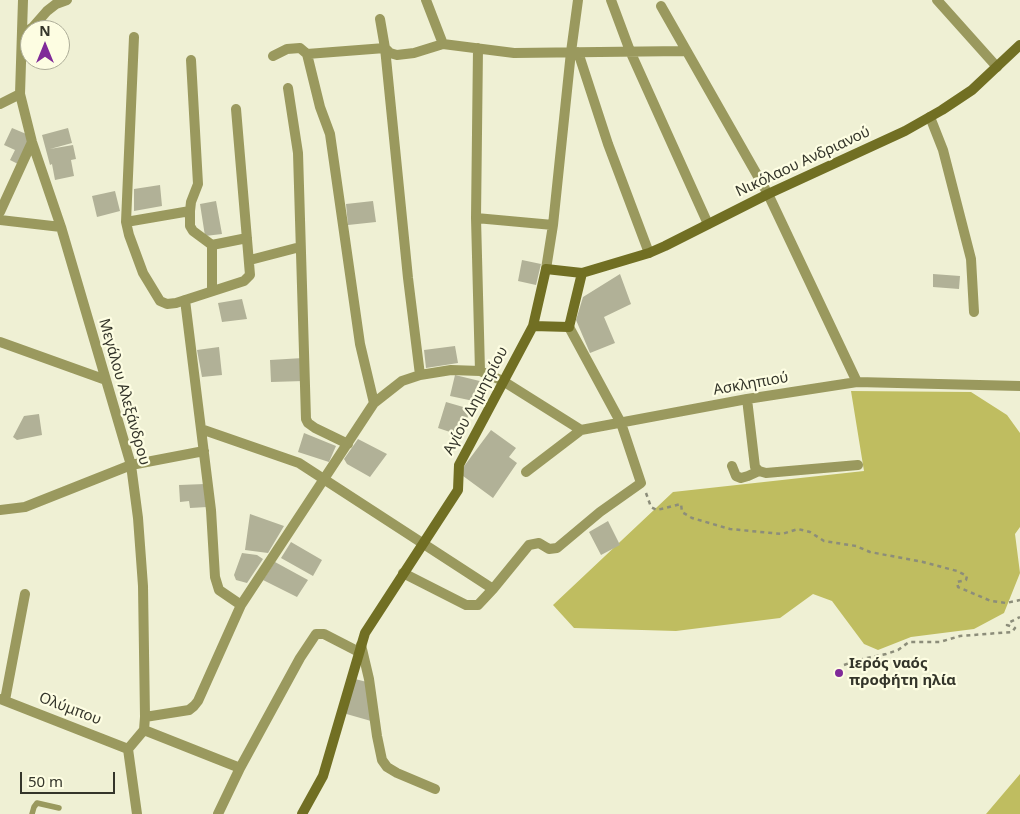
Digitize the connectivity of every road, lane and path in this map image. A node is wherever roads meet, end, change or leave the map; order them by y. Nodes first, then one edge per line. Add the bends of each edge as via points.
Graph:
1 (23, 0) edge
2 (67, 0) edge
3 (426, 0) edge
4 (578, 0) edge
5 (611, 0) edge
6 (937, 0) edge
7 (661, 6) dead end
8 (380, 19) dead end
9 (22, 20) edge
10 (39, 20) edge
11 (134, 37) dead end
12 (443, 44) junction
13 (1020, 45) edge
14 (385, 48) junction
15 (478, 48) junction
16 (630, 51) junction
17 (685, 51) junction
18 (574, 52) junction
19 (307, 54) junction
20 (273, 56) dead end
21 (191, 60) dead end
22 (997, 67) junction
23 (21, 70) edge
24 (288, 88) dead end
25 (20, 94) junction
26 (0, 104) edge
27 (236, 109) dead end
28 (930, 117) junction
29 (32, 142) junction
30 (768, 194) junction
31 (190, 211) junction
32 (0, 212) edge
33 (476, 218) junction
34 (0, 220) edge
35 (126, 222) junction
36 (708, 224) junction
37 (553, 225) junction
38 (61, 227) junction
39 (247, 238) junction
40 (212, 245) junction
41 (300, 247) junction
42 (649, 253) junction
43 (250, 260) junction
44 (546, 268) junction
45 (582, 273) junction
46 (212, 291) junction
47 (185, 300) junction
48 (974, 312) dead end
49 (533, 326) junction
50 (569, 327) junction
51 (0, 342) edge
52 (480, 371) junction
53 (420, 375) junction
54 (106, 380) junction
55 (503, 381) junction
56 (857, 382) junction
57 (1018, 387) edge
58 (747, 399) junction
59 (374, 403) junction
60 (621, 423) junction
61 (201, 429) junction
62 (581, 430) junction
63 (348, 444) junction
64 (204, 451) junction
65 (132, 465) junction
66 (858, 465) dead end
67 (732, 466) dead end
68 (759, 470) junction
69 (526, 472) dead end
70 (325, 479) junction
71 (642, 483) junction
72 (3, 509) edge
73 (423, 542) junction
74 (403, 573) junction
75 (493, 589) junction
76 (25, 594) dead end
77 (1020, 600) edge
78 (241, 605) junction
79 (1020, 617) edge
80 (360, 648) junction
81 (844, 665) dead end
82 (2, 700) edge
83 (145, 717) junction
84 (144, 730) junction
85 (128, 749) junction
86 (240, 768) junction
87 (434, 789) dead end
88 (59, 808) dead end
89 (32, 814) edge
90 (138, 814) edge
91 (218, 814) edge
92 (302, 814) edge

1 - 9 street, Μεγάλου Αλεξάνδρου
2 - 10 street via 46,11
3 - 12 street
4 - 18 street, Αγίου Δημητρίου
5 - 16 street
6 - 22 street
7 - 17 street
8 - 14 street
11 - 35 street
12 - 14 street via 397,55
12 - 15 street
13 - 22 street, Νικόλαου Ανδριανού
14 - 19 street
14 - 53 street
15 - 18 street via 514,53
15 - 33 street
16 - 17 street
16 - 18 street
16 - 36 street
17 - 30 street
18 - 37 street, Αγίου Δημητρίου
18 - 42 street
19 - 20 street via 300,48
19 - 59 street via 330,134 360,344
21 - 31 street via 198,184
22 - 28 street, Νικόλαου Ανδριανού via 972,90
23 - 25 street, Μεγάλου Αλεξάνδρου
24 - 41 street via 298,152
25 - 26 street
25 - 29 street, Μεγάλου Αλεξάνδρου
27 - 39 street
28 - 30 street, Νικόλαου Ανδριανού
28 - 48 street via 943,150 971,259
29 - 32 street
29 - 38 street, Μεγάλου Αλεξάνδρου
30 - 36 street, Νικόλαου Ανδριανού
30 - 56 street
31 - 35 street
31 - 40 street via 193,231
33 - 37 street
33 - 52 street
34 - 38 street
35 - 47 street via 143,273 156,297 167,304
36 - 42 street, Νικόλαου Ανδριανού
37 - 44 street, Αγίου Δημητρίου
38 - 54 street, Μεγάλου Αλεξάνδρου
39 - 40 street
39 - 43 street
40 - 46 street
41 - 43 street
41 - 63 street via 306,419 315,428
42 - 45 street, Νικόλαου Ανδριανού
43 - 46 street via 247,280
44 - 45 street
44 - 49 street, Αγίου Δημητρίου
45 - 50 street
46 - 47 street
47 - 61 street
49 - 50 street
49 - 55 street, Αγίου Δημητρίου
50 - 60 street
51 - 54 street
52 - 53 street via 451,370
52 - 55 street
53 - 59 street via 402,381
54 - 65 street, Μεγάλου Αλεξάνδρου
55 - 62 street
55 - 73 street, Αγίου Δημητρίου via 458,465 458,490
56 - 57 street, Ασκληπιού
56 - 58 street, Ασκληπιού
58 - 60 street, Ασκληπιού
58 - 68 street
59 - 63 street
60 - 62 street, Ασκληπιού
60 - 71 street
61 - 64 street
61 - 70 street via 299,463
62 - 69 street
63 - 70 street
64 - 65 street
64 - 78 street via 216,577 220,590
65 - 72 street via 25,507
65 - 83 street, Μεγάλου Αλεξάνδρου via 143,586
66 - 68 street via 766,473
67 - 68 street via 736,476 741,478
70 - 73 street
70 - 78 street
71 - 75 street via 557,548 549,550 539,543 529,545
71 - 77 path via 651,507 657,510 681,504 682,512 692,518 730,529 782,534 798,530 810,532 824,542 856,546 957,571 967,576 966,580 957,582 958,587 991,601 1006,603
73 - 74 street, Αγίου Δημητρίου
73 - 75 street
74 - 75 street via 466,606 478,605
74 - 80 street, Αγίου Δημητρίου via 365,633
76 - 82 street
78 - 83 street via 194,706 189,710
79 - 81 path via 1006,625 1014,628 1012,632 960,636 940,642 909,642 898,650
80 - 86 street via 316,634
80 - 87 street via 369,679 382,760 397,773
80 - 92 street, Αγίου Δημητρίου via 323,776
82 - 85 street, Ολύμπου
83 - 84 street, Μεγάλου Αλεξάνδρου
84 - 85 street
84 - 86 street
85 - 90 street
86 - 91 street
88 - 89 lane via 37,803

